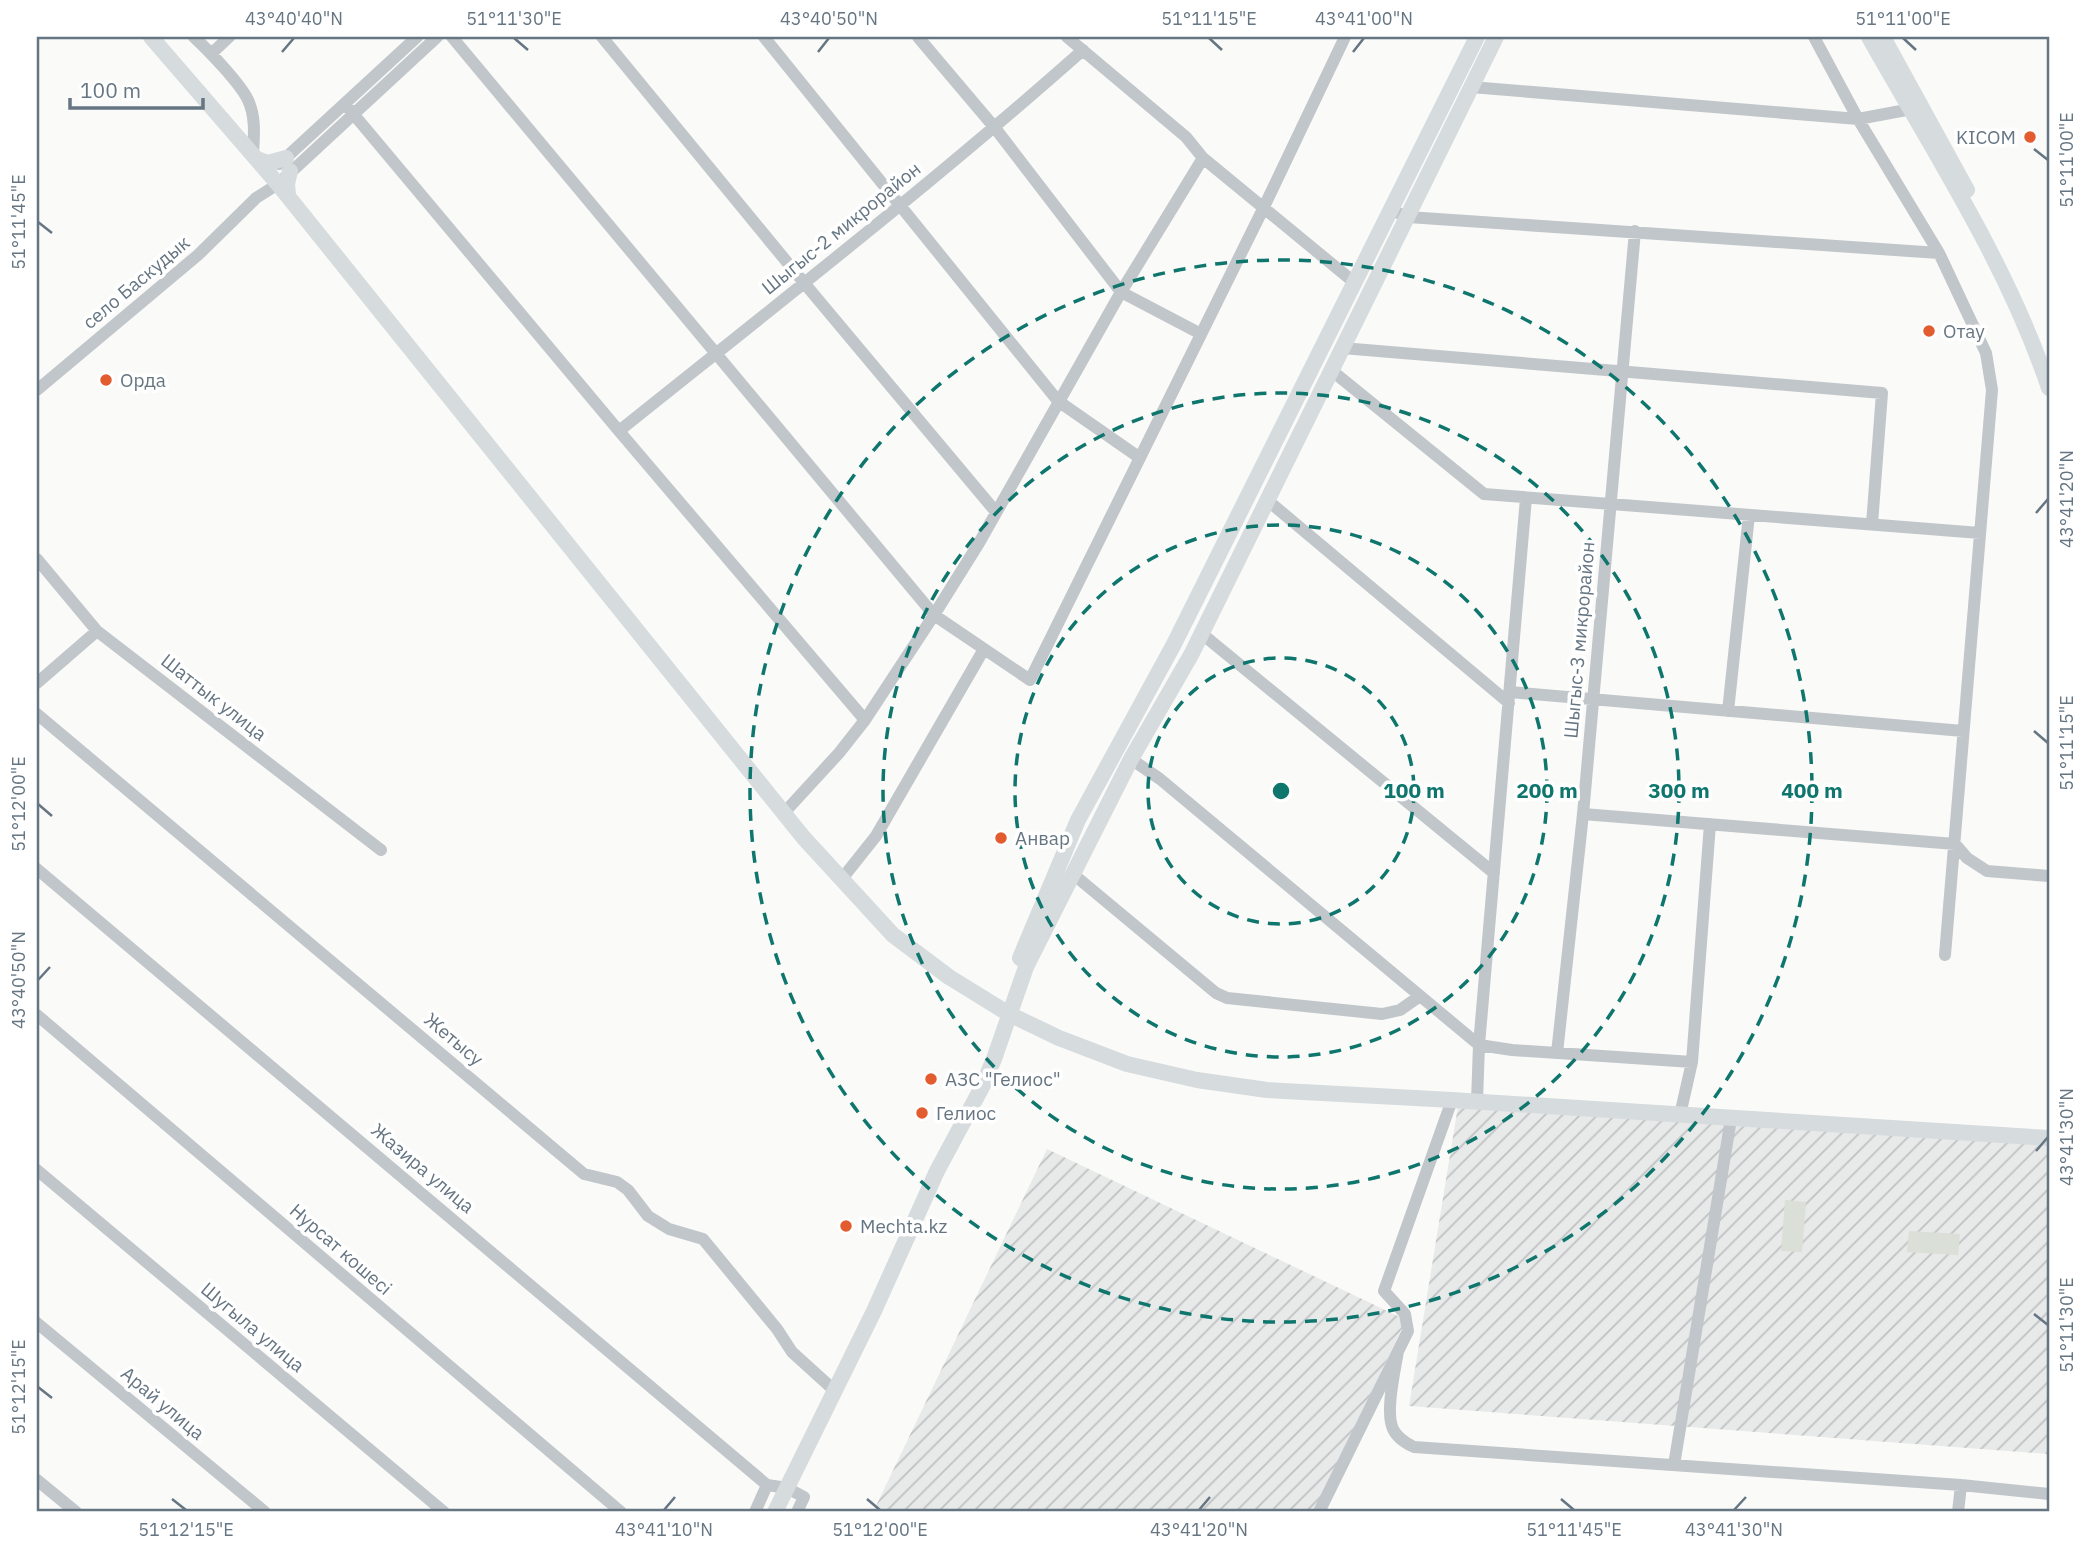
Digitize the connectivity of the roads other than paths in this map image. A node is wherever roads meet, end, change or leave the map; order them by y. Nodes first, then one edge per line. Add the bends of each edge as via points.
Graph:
1 (151, 37) edge
2 (194, 37) edge
3 (229, 37) edge
4 (395, 37) edge
5 (416, 37) edge
6 (437, 37) edge
7 (452, 37) edge
8 (602, 37) edge
9 (764, 37) edge
10 (918, 37) edge
11 (1067, 37) edge
12 (1345, 37) edge
13 (1477, 37) edge
14 (1496, 37) edge
15 (1814, 37) edge
16 (1869, 37) edge
17 (1883, 37) edge
18 (403, 48) junction
19 (1083, 50) junction
20 (211, 54) junction
21 (412, 59) junction
22 (1471, 86) junction
23 (349, 108) junction
24 (1916, 108) junction
25 (1858, 119) junction
26 (995, 128) junction
27 (255, 157) junction
28 (1203, 159) junction
29 (288, 164) junction
30 (278, 184) junction
31 (899, 204) junction
32 (1264, 207) junction
33 (1391, 210) junction
34 (1408, 217) junction
35 (1634, 231) junction
36 (1939, 253) junction
37 (1355, 283) junction
38 (805, 284) junction
39 (1121, 292) junction
40 (1201, 334) junction
41 (1342, 348) junction
42 (715, 354) junction
43 (2049, 358) edge
44 (1331, 370) junction
45 (1622, 370) junction
46 (2049, 388) edge
47 (37, 390) edge
48 (1058, 401) junction
49 (619, 431) junction
50 (1140, 458) junction
51 (1526, 498) junction
52 (1266, 499) junction
53 (1610, 504) junction
54 (996, 512) junction
55 (1749, 514) junction
56 (1872, 524) junction
57 (1980, 533) junction
58 (37, 559) edge
59 (934, 615) junction
60 (97, 631) junction
61 (1200, 633) junction
62 (1174, 644) junction
63 (984, 649) junction
64 (1191, 655) junction
65 (37, 683) edge
66 (1509, 697) junction
67 (1593, 699) junction
68 (1728, 711) junction
69 (37, 714) edge
70 (865, 720) junction
71 (1963, 731) junction
72 (1131, 759) junction
73 (783, 814) junction
74 (1583, 814) junction
75 (1710, 824) junction
76 (1955, 844) junction
77 (381, 850) dead end
78 (37, 869) edge
79 (1494, 873) junction
80 (1073, 874) junction
81 (2049, 876) edge
82 (841, 880) junction
83 (1945, 955) dead end
84 (1420, 996) junction
85 (1004, 1012) junction
86 (37, 1015) edge
87 (1479, 1045) junction
88 (1557, 1053) junction
89 (1692, 1062) junction
90 (1452, 1100) junction
91 (1477, 1101) junction
92 (1680, 1115) junction
93 (1731, 1119) junction
94 (2049, 1138) edge
95 (37, 1170) edge
96 (37, 1323) edge
97 (1398, 1351) junction
98 (835, 1391) junction
99 (1674, 1465) junction
100 (37, 1480) edge
101 (767, 1485) junction
102 (1961, 1485) junction
103 (787, 1488) junction
104 (2049, 1494) edge
105 (76, 1512) edge
106 (265, 1512) edge
107 (444, 1512) edge
108 (621, 1512) edge
109 (755, 1512) edge
110 (775, 1512) edge
111 (797, 1512) edge
112 (1319, 1512) edge
113 (1958, 1512) edge

1 - 27 main road
2 - 20 street
3 - 20 street
4 - 18 street
5 - 18 street
6 - 21 street
7 - 42 street
8 - 38 street
9 - 31 street
10 - 26 street
11 - 19 street
12 - 32 street
13 - 33 main road
14 - 22 main road
15 - 25 street
16 - 24 main road
17 - 24 main road
18 - 21 street
18 - 23 street
19 - 26 street, Шыгыс-2 микрорайон
19 - 28 street via 1186,137
20 - 27 street via 248,99 255,126
21 - 23 street
22 - 25 street
22 - 34 main road
23 - 29 street, село Баскудык
23 - 49 street
24 - 25 street
24 - 43 main road via 2021,289
24 - 46 main road via 2034,342
25 - 36 street
26 - 31 street, Шыгыс-2 микрорайон
26 - 39 street
27 - 29 main road
27 - 30 main road
28 - 32 street
28 - 39 street
29 - 30 street, село Баскудык
29 - 30 main road via 287,184
30 - 47 street, село Баскудык via 256,198 198,255
30 - 73 main road
31 - 38 street, Шыгыс-2 микрорайон
31 - 48 street
32 - 37 street
32 - 40 street
33 - 34 street
33 - 37 main road
34 - 35 street
34 - 41 main road
35 - 36 street
35 - 45 street, Шыгыс-3 микрорайон
36 - 57 street via 1986,353 1992,390
37 - 62 main road
38 - 42 street, Шыгыс-2 микрорайон
38 - 54 street
39 - 40 street
39 - 48 street
40 - 50 street
41 - 44 main road
41 - 45 street
42 - 49 street, Шыгыс-2 микрорайон
42 - 59 street
44 - 51 street via 1484,494
44 - 52 main road
45 - 53 street, Шыгыс-3 микрорайон
45 - 56 street via 1882,393
48 - 50 street
48 - 54 street
49 - 70 street
50 - 63 street via 1030,680
51 - 53 street
51 - 66 street
52 - 61 main road
52 - 66 street
53 - 55 street
53 - 67 street, Шыгыс-3 микрорайон
54 - 59 street
55 - 56 street
55 - 68 street
56 - 57 street
57 - 71 street
58 - 60 street, Шаттык улица
59 - 63 street
59 - 70 street
60 - 65 street
60 - 77 street, Шаттык улица
61 - 64 main road
61 - 79 street
62 - 64 main road
62 - 85 main road via 1078,820
63 - 82 street via 876,836
64 - 72 main road
66 - 67 street
66 - 79 street
67 - 68 street
67 - 74 street, Шыгыс-3 микрорайон
68 - 71 street
69 - 98 street, Жетысу via 584,1174 617,1182 648,1216 669,1229 703,1240 792,1352
70 - 73 street
71 - 76 street
72 - 80 main road
72 - 84 street
73 - 82 main road
74 - 75 street
74 - 88 street, Шыгыс-3 микрорайон
75 - 76 street
75 - 89 street
76 - 81 street via 1987,870
76 - 83 street
78 - 101 street, Жазира улица
79 - 87 street
80 - 84 street via 1227,998 1382,1014 1400,1010
80 - 85 main road
82 - 85 main road via 900,940
84 - 87 street
85 - 90 main road via 1127,1064 1197,1080 1267,1090
85 - 98 main road via 994,1059 982,1087 937,1171
86 - 108 street, Нурсат кошесi
87 - 88 street
87 - 91 street
88 - 89 street
89 - 92 street
90 - 91 main road
90 - 97 street via 1384,1291 1401,1307 1408,1322
91 - 92 main road
92 - 93 main road
93 - 94 main road
93 - 99 street
95 - 107 street, Шугыла улица
96 - 106 street, Арай улица
97 - 99 street via 1390,1415 1402,1441 1414,1447
97 - 112 street
98 - 103 main road
99 - 102 street
100 - 105 street
101 - 103 street
101 - 109 street
102 - 104 street
102 - 113 street
103 - 110 main road
103 - 111 street via 804,1497

